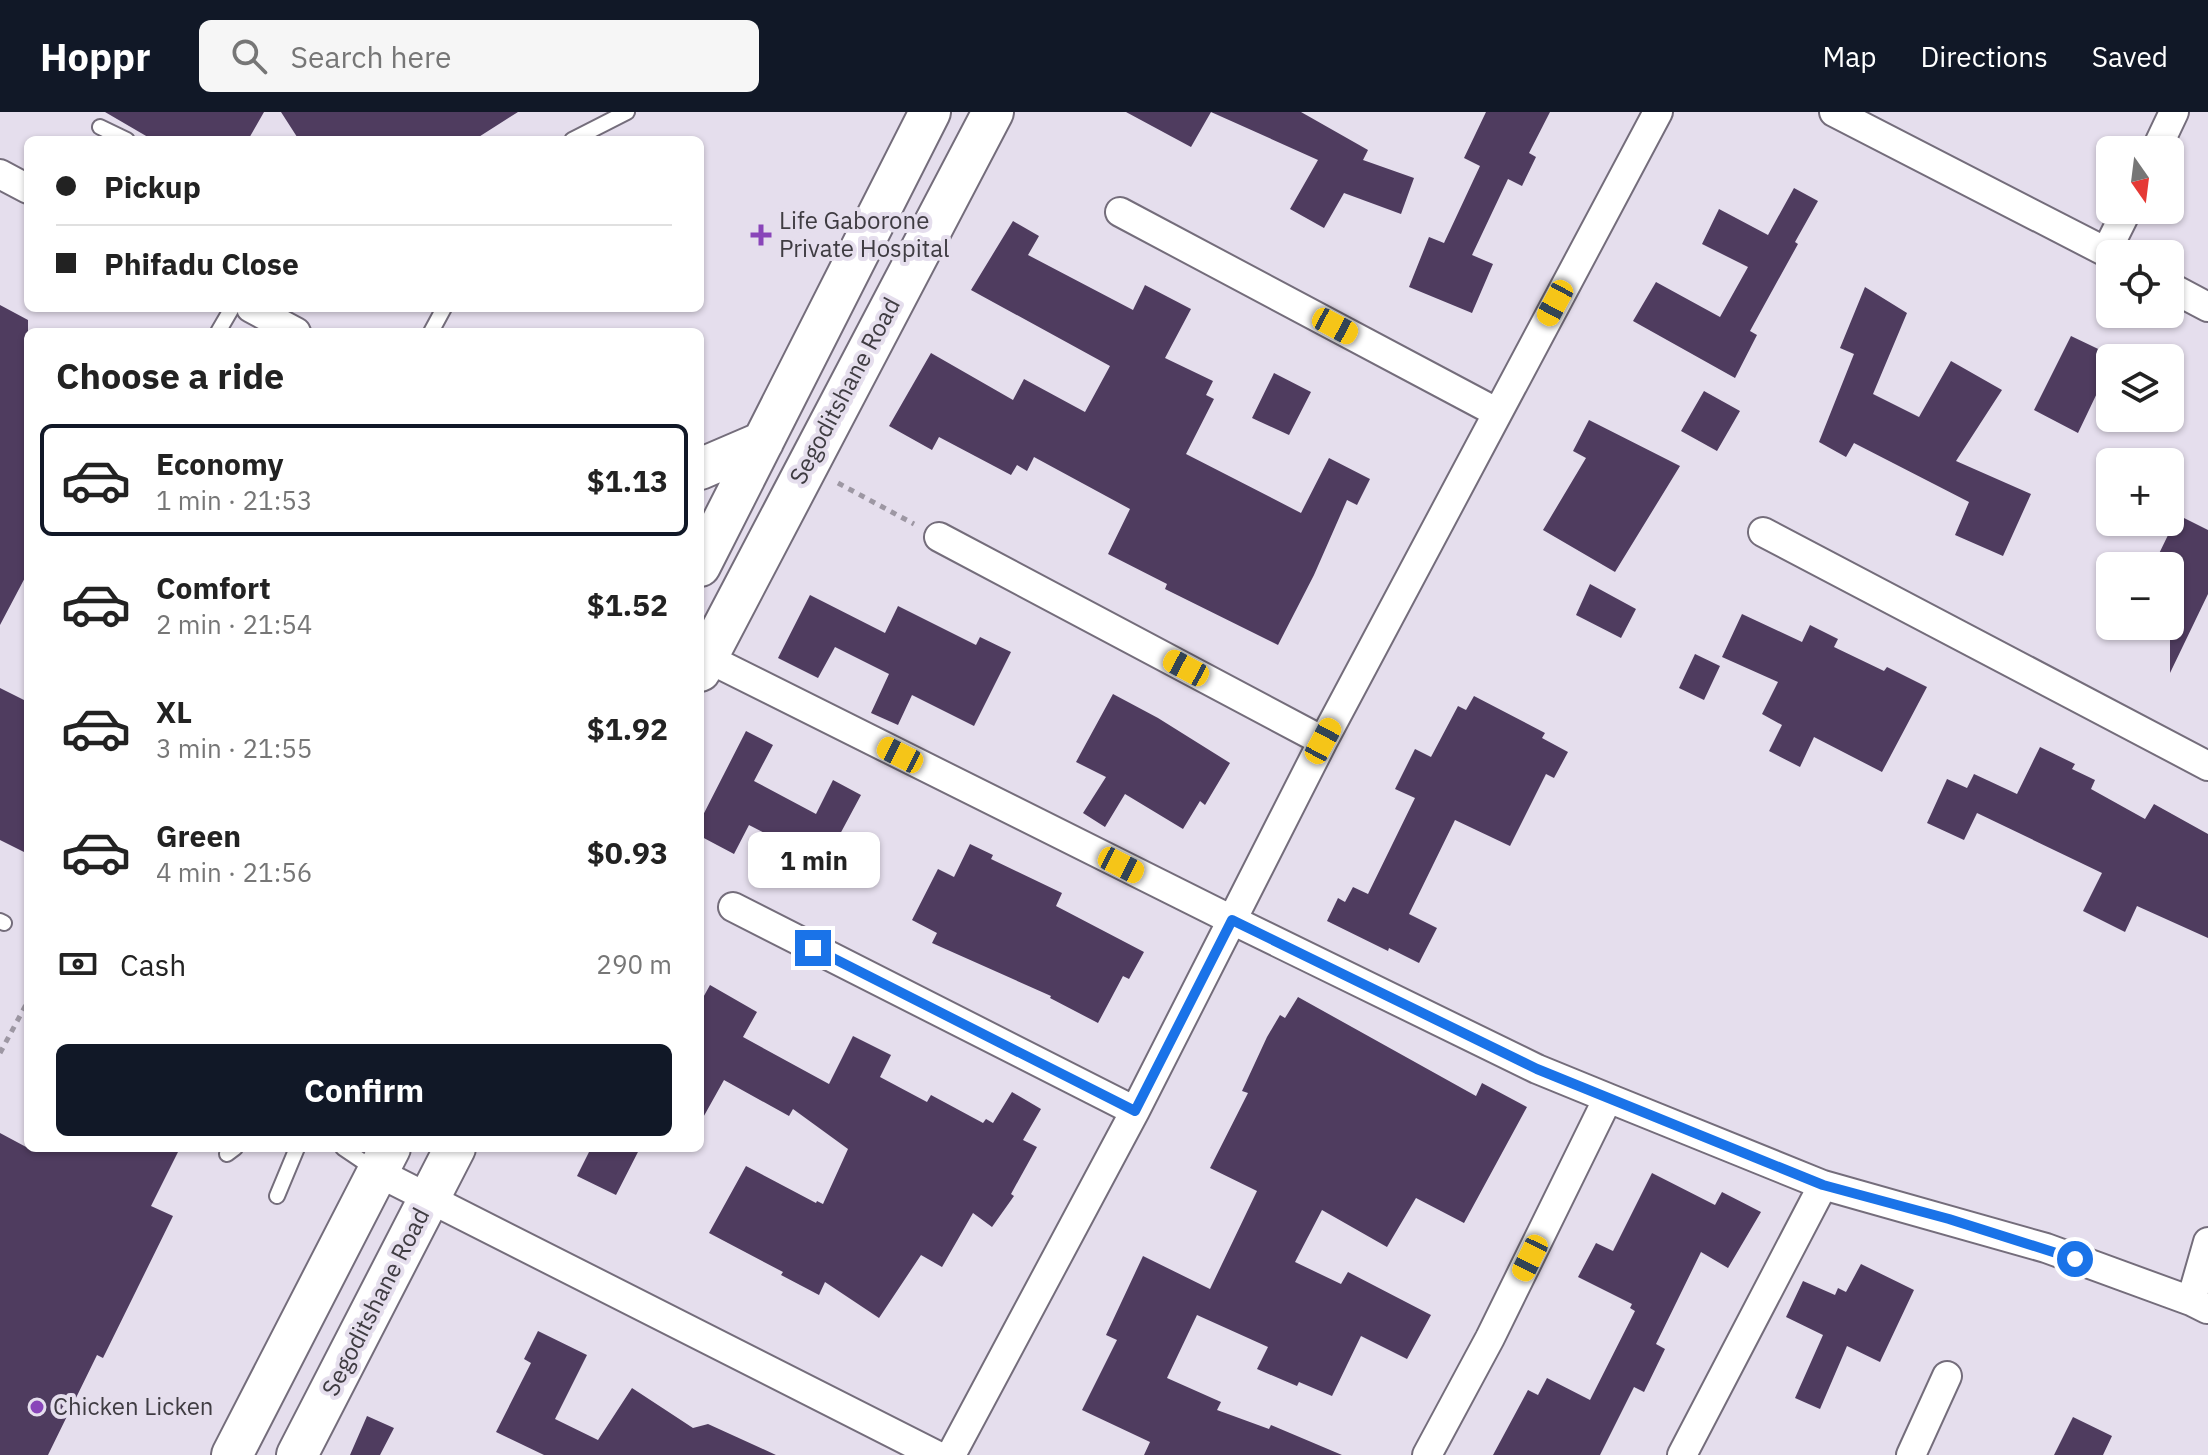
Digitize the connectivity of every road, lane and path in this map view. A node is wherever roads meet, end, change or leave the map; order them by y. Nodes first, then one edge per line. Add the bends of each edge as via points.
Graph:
1 (627, 112) edge
2 (930, 112) edge
3 (993, 112) edge
4 (1658, 112) edge
5 (1834, 112) edge
6 (2174, 112) edge
7 (100, 127) dead end
8 (119, 136) edge
9 (580, 136) edge
10 (2163, 136) edge
11 (0, 174) edge
12 (24, 187) edge
13 (1120, 212) dead end
14 (2096, 247) edge
15 (2184, 294) edge
16 (2208, 307) edge
17 (258, 312) edge
18 (288, 328) edge
19 (1496, 412) junction
20 (763, 442) junction
21 (805, 466) junction
22 (704, 467) edge
23 (1763, 532) dead end
24 (939, 537) joint
25 (704, 553) edge
26 (704, 558) edge
27 (750, 577) junction
28 (704, 665) edge
29 (1323, 741) junction
30 (2207, 763) edge
31 (733, 907) dead end
32 (1232, 920) junction
33 (24, 1008) edge
34 (0, 1053) edge
35 (1608, 1098) junction
36 (1135, 1111) junction
37 (295, 1152) edge
38 (357, 1152) edge
39 (453, 1152) edge
40 (384, 1160) edge
41 (1823, 1185) junction
42 (277, 1196) dead end
43 (430, 1197) junction
44 (2208, 1242) edge
45 (2199, 1305) edge
46 (1947, 1376) dead end
47 (232, 1455) edge
48 (297, 1455) edge
49 (936, 1455) edge
50 (951, 1455) edge
51 (1427, 1455) edge
52 (1682, 1455) edge
53 (1911, 1455) edge

1 - 9 lane
2 - 20 main road, Segoditshane Road
3 - 21 main road, Segoditshane Road
4 - 19 street
5 - 14 street
6 - 10 street
7 - 8 lane
11 - 12 street
13 - 19 street
15 - 16 street
17 - 18 street
19 - 29 street
20 - 22 main road
20 - 25 main road, Segoditshane Road
21 - 24 path
21 - 27 main road, Segoditshane Road
23 - 30 street
24 - 29 street
26 - 27 street
27 - 28 main road, Segoditshane Road
28 - 32 street
29 - 32 street
31 - 36 street
32 - 35 street via 1537,1069
32 - 36 street
33 - 34 path
35 - 41 street
35 - 51 street
36 - 50 street
37 - 42 lane
38 - 40 lane
39 - 43 main road, Segoditshane Road
40 - 43 street
40 - 47 main road
41 - 45 street via 2046,1248
41 - 52 street
43 - 48 main road, Segoditshane Road
43 - 49 street
44 - 45 street
46 - 53 street

